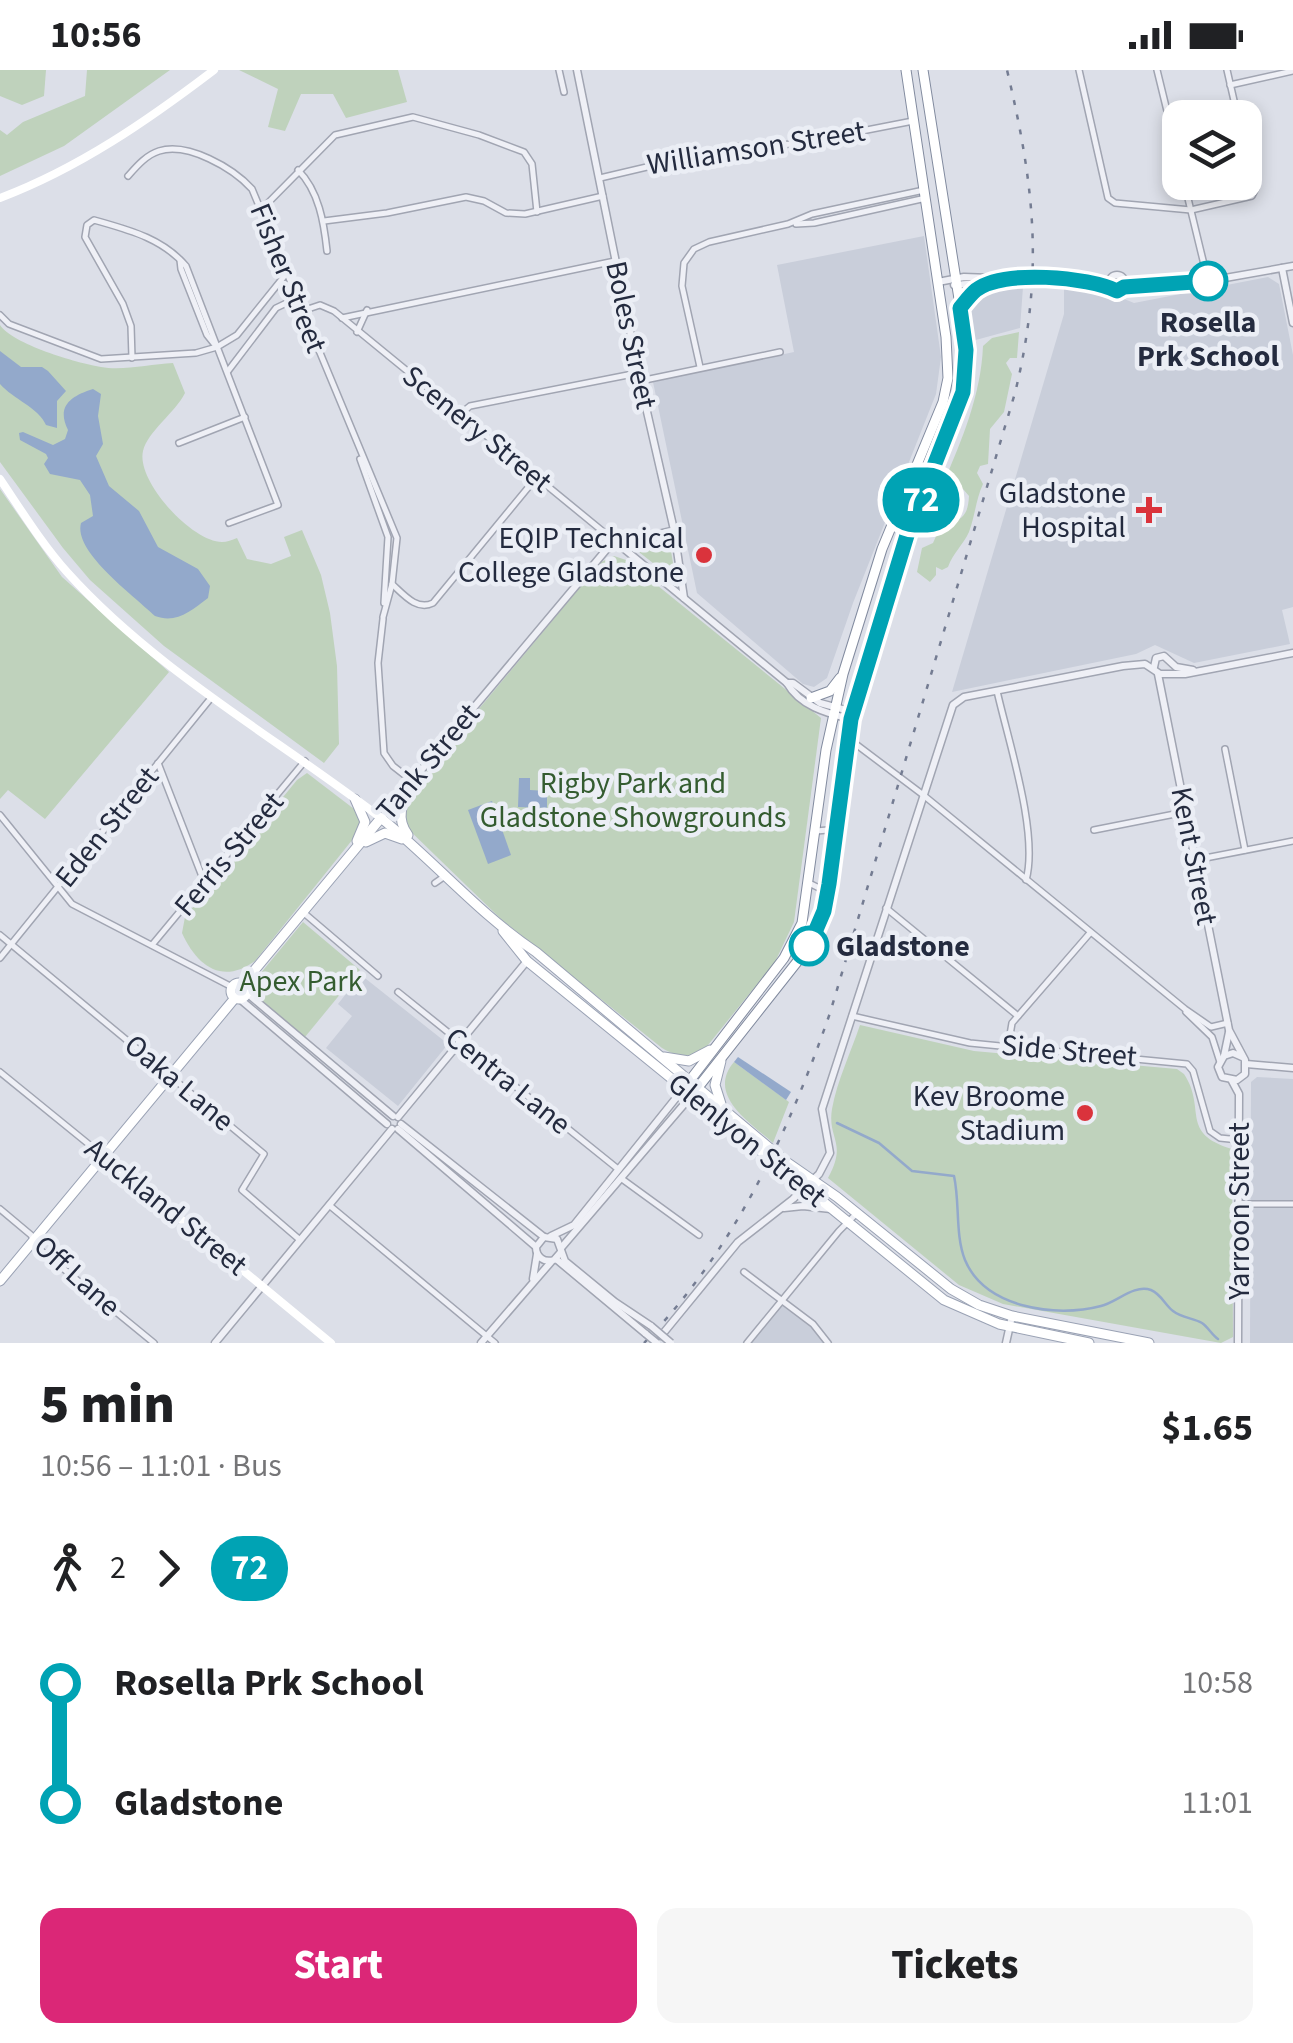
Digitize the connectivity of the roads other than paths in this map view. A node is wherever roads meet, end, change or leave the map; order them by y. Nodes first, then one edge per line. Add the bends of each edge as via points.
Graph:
1 (214, 70) edge
2 (560, 70) edge
3 (577, 70) edge
4 (906, 70) edge
5 (922, 70) edge
6 (1079, 70) edge
7 (1157, 70) edge
8 (1227, 70) edge
9 (1293, 71) edge
10 (1230, 85) junction
11 (564, 92) dead end
12 (1164, 100) edge
13 (1234, 100) edge
14 (913, 120) junction
15 (298, 170) junction
16 (128, 176) dead end
17 (600, 178) junction
18 (925, 194) junction
19 (603, 196) junction
20 (0, 198) edge
21 (1188, 200) edge
22 (1238, 200) edge
23 (261, 210) junction
24 (1191, 210) junction
25 (537, 212) junction
26 (324, 220) junction
27 (327, 250) dead end
28 (616, 261) junction
29 (1293, 266) edge
30 (1282, 268) junction
31 (286, 274) junction
32 (1018, 279) junction
33 (1208, 281) junction
34 (938, 282) junction
35 (955, 282) junction
36 (1110, 283) junction
37 (988, 284) junction
38 (1124, 284) junction
39 (297, 298) junction
40 (960, 308) junction
41 (367, 310) junction
42 (302, 311) junction
43 (0, 315) edge
44 (342, 318) junction
45 (1293, 323) edge
46 (357, 332) junction
47 (217, 347) junction
48 (780, 352) dead end
49 (132, 358) junction
50 (700, 367) junction
51 (228, 370) junction
52 (639, 377) junction
53 (459, 415) junction
54 (245, 417) junction
55 (179, 443) dead end
56 (357, 446) junction
57 (536, 478) junction
58 (0, 479) edge
59 (230, 523) dead end
60 (674, 530) junction
61 (617, 543) junction
62 (392, 584) junction
63 (684, 599) junction
64 (383, 617) junction
65 (1293, 652) edge
66 (1171, 661) junction
67 (1160, 670) junction
68 (1201, 671) junction
69 (843, 674) junction
70 (786, 682) junction
71 (997, 691) junction
72 (213, 696) junction
73 (811, 698) junction
74 (834, 711) junction
75 (852, 716) junction
76 (846, 738) junction
77 (1225, 748) dead end
78 (304, 761) junction
79 (158, 762) junction
80 (414, 781) junction
81 (922, 794) junction
82 (355, 799) junction
83 (1185, 812) junction
84 (0, 815) edge
85 (381, 818) junction
86 (0, 825) edge
87 (10, 830) junction
88 (1094, 830) dead end
89 (816, 832) junction
90 (833, 838) junction
91 (1293, 840) edge
92 (420, 849) junction
93 (1245, 850) junction
94 (352, 853) junction
95 (1195, 860) junction
96 (448, 875) junction
97 (1026, 880) junction
98 (435, 883) dead end
99 (809, 883) junction
100 (205, 884) junction
101 (829, 884) junction
102 (58, 888) junction
103 (886, 908) junction
104 (303, 912) junction
105 (502, 929) junction
106 (1090, 933) junction
107 (0, 935) edge
108 (11, 944) junction
109 (152, 945) junction
110 (0, 958) edge
111 (527, 961) junction
112 (378, 976) dead end
113 (240, 992) junction
114 (398, 992) dead end
115 (1185, 1010) junction
116 (850, 1015) junction
117 (1018, 1016) junction
118 (1228, 1027) junction
119 (460, 1042) junction
120 (720, 1042) junction
121 (1008, 1047) junction
122 (662, 1056) junction
123 (722, 1058) junction
124 (1222, 1059) junction
125 (1244, 1060) junction
126 (1293, 1068) edge
127 (0, 1072) edge
128 (170, 1076) junction
129 (1232, 1081) junction
130 (691, 1087) junction
131 (721, 1105) junction
132 (395, 1123) junction
133 (1239, 1140) junction
134 (103, 1156) junction
135 (618, 1170) junction
136 (622, 1179) junction
137 (810, 1184) junction
138 (1239, 1204) junction
139 (1293, 1204) edge
140 (329, 1205) junction
141 (0, 1210) edge
142 (777, 1210) junction
143 (834, 1211) junction
144 (857, 1213) junction
145 (849, 1223) junction
146 (838, 1231) junction
147 (699, 1235) dead end
148 (548, 1237) junction
149 (300, 1240) junction
150 (35, 1242) junction
151 (536, 1250) junction
152 (557, 1255) junction
153 (744, 1272) dead end
154 (532, 1280) junction
155 (0, 1281) edge
156 (262, 1286) junction
157 (782, 1301) junction
158 (1011, 1322) junction
159 (648, 1330) junction
160 (487, 1335) junction
161 (154, 1343) edge
162 (215, 1343) edge
163 (331, 1343) edge
164 (481, 1343) edge
165 (495, 1343) edge
166 (656, 1343) edge
167 (671, 1343) edge
168 (747, 1343) edge
169 (828, 1343) edge
170 (1006, 1343) edge
171 (1089, 1343) edge
172 (1150, 1343) edge
173 (1238, 1343) edge

1 - 20 main road via 137,127
2 - 11 street
3 - 17 street, Boles Street
4 - 14 main road
5 - 35 main road
6 - 24 street via 1108,198
7 - 12 street
8 - 10 street
9 - 10 street
10 - 13 street
14 - 17 street, Williamson Street via 795,144 732,147
14 - 18 main road
15 - 23 street
15 - 25 street via 344,130 413,117 524,152 532,164
15 - 26 street
16 - 23 street, Fisher Street via 160,150 189,153 236,173
17 - 19 street, Boles Street
18 - 34 main road
18 - 50 street via 709,242 687,256 682,286
19 - 25 street
19 - 28 street, Boles Street
21 - 24 street
22 - 24 street
23 - 31 street, Fisher Street
24 - 33 street
25 - 26 street via 506,213 466,198
26 - 27 street
28 - 41 street
28 - 52 street, Boles Street
29 - 30 street
30 - 33 street
30 - 45 street
31 - 39 street, Fisher Street
31 - 47 street via 237,335
32 - 35 street
32 - 36 street, bridge
32 - 37 street
33 - 38 street
34 - 35 street
34 - 69 main road via 948,354 943,402 882,549
35 - 37 street
35 - 40 main road
36 - 38 street via 1117,291
36 - 38 street via 1116,275
37 - 40 main road
39 - 42 street, Fisher Street
39 - 51 street via 276,308
40 - 75 main road via 963,392 908,532
41 - 44 street
41 - 46 street
42 - 44 street via 326,306
42 - 56 street, Fisher Street
43 - 49 street via 96,358
44 - 46 street, Scenery Street
46 - 53 street, Scenery Street
47 - 49 street
47 - 49 street via 186,266 173,251 94,220 85,237 123,304
47 - 51 street
48 - 50 street
50 - 52 street
51 - 54 street
52 - 53 street via 470,406
52 - 60 street, Boles Street
53 - 57 street, Scenery Street
54 - 55 street
54 - 59 street via 278,505
56 - 62 street, Fisher Street via 397,538
56 - 64 street, Fisher Street via 388,538
57 - 61 street, Scenery Street
57 - 62 street via 433,603 417,605
58 - 72 main road, Glenlyon Street via 75,580
60 - 61 street
60 - 63 street, Boles Street
61 - 63 street, Scenery Street
61 - 80 street, Tank Street
62 - 64 street, Fisher Street
63 - 70 street, Scenery Street
64 - 80 street, Fisher Street via 378,662 384,752
65 - 68 street
66 - 67 street via 1171,670
66 - 67 street via 1164,656
66 - 68 street
67 - 68 street
67 - 71 street via 1124,666
67 - 83 street, Kent Street
69 - 73 main road via 830,691
69 - 74 main road
70 - 73 street, Scenery Street
70 - 74 street, Scenery Street via 809,705
71 - 81 street via 964,697 950,710
71 - 97 street via 1025,818
72 - 78 main road, Glenlyon Street
72 - 79 street, Eden Street
73 - 74 street, Scenery Street
74 - 75 street, Scenery Street
74 - 89 main road
75 - 76 main road
76 - 81 street
76 - 90 main road
77 - 93 street
78 - 82 main road, Glenlyon Street
78 - 100 street, Ferris Street
79 - 100 street
79 - 102 street, Eden Street
80 - 85 street, Tank Street
80 - 92 main road via 400,822
81 - 97 street
81 - 103 street
82 - 85 main road, Glenlyon Street
82 - 94 main road via 365,822
83 - 88 street
83 - 95 street, Kent Street
84 - 87 street
85 - 92 main road, Glenlyon Street
85 - 94 main road, Tank Street
86 - 87 street
87 - 102 street
89 - 90 street via 828,830
89 - 99 main road
90 - 101 main road
91 - 93 street
92 - 94 main road via 386,833
92 - 96 main road, Glenlyon Street
93 - 95 street
94 - 104 main road, Tank Street
95 - 118 street, Kent Street
96 - 98 street
96 - 105 main road, Glenlyon Street
97 - 106 street
99 - 101 street via 823,890
99 - 120 main road via 795,940
100 - 109 street, Ferris Street
101 - 123 main road via 809,946
102 - 108 street, Eden Street
102 - 109 street via 78,907
103 - 116 street
103 - 117 street
104 - 112 street
104 - 113 main road, Tank Street
105 - 111 main road, Glenlyon Street
105 - 122 main road, Glenlyon Street
106 - 115 street
106 - 117 street
107 - 108 street, Oaka Lane
108 - 110 street, Eden Street
108 - 128 street, Oaka Lane
109 - 113 street
111 - 119 street
111 - 130 main road, Glenlyon Street
113 - 128 main road, Tank Street
113 - 132 street
114 - 119 street, Centra Lane
115 - 118 street via 1211,1027
115 - 124 street via 1212,1037
116 - 121 street, Side Street
116 - 137 street via 822,1115 830,1153
117 - 121 street
118 - 124 street, Kent Street
118 - 125 street, Kent Street
119 - 132 street
119 - 135 street, Centra Lane
120 - 122 main road via 696,1059
120 - 130 main road
121 - 133 street, Side Street via 1187,1064 1210,1131
122 - 130 main road, Glenlyon Street
123 - 130 main road
123 - 131 main road via 716,1080
124 - 125 street via 1233,1053
124 - 129 street via 1222,1077
125 - 126 street
125 - 129 street via 1242,1078
127 - 134 street, Auckland Street
128 - 134 main road, Tank Street
128 - 149 street, Oaka Lane via 264,1154 242,1190
129 - 133 street, Yarroon Street via 1239,1094
130 - 131 main road, Glenlyon Street
130 - 135 street
130 - 136 street
130 - 137 main road, Glenlyon Street
131 - 137 main road, Glenlyon Street
132 - 140 street
132 - 148 street
132 - 151 street
133 - 138 street, Yarroon Street
134 - 150 main road, Tank Street
134 - 156 main road, Auckland Street
135 - 148 street via 574,1225
136 - 147 street
136 - 152 street
137 - 142 street
137 - 143 main road, Glenlyon Street
137 - 144 main road, Glenlyon Street
138 - 139 street
138 - 173 street, Yarroon Street
140 - 149 street
140 - 160 street
141 - 150 street, Off Lane
142 - 143 street
142 - 166 street via 738,1242
143 - 145 main road, Glenlyon Street
143 - 146 street
144 - 145 street
144 - 158 main road, Glenlyon Street via 951,1290
145 - 146 street
145 - 158 main road, Glenlyon Street via 944,1300 982,1319
146 - 157 street
148 - 151 street
148 - 152 street via 560,1242
149 - 156 street
150 - 155 main road, Tank Street
150 - 161 street, Off Lane
151 - 152 street via 544,1261
151 - 154 street
152 - 154 street
152 - 159 street
153 - 157 street
154 - 160 street
156 - 162 street
156 - 163 main road, Auckland Street
157 - 168 street
157 - 169 street
158 - 170 street
158 - 171 main road
158 - 172 main road
159 - 166 street, bridge
159 - 167 street, bridge
160 - 164 street
160 - 165 street

